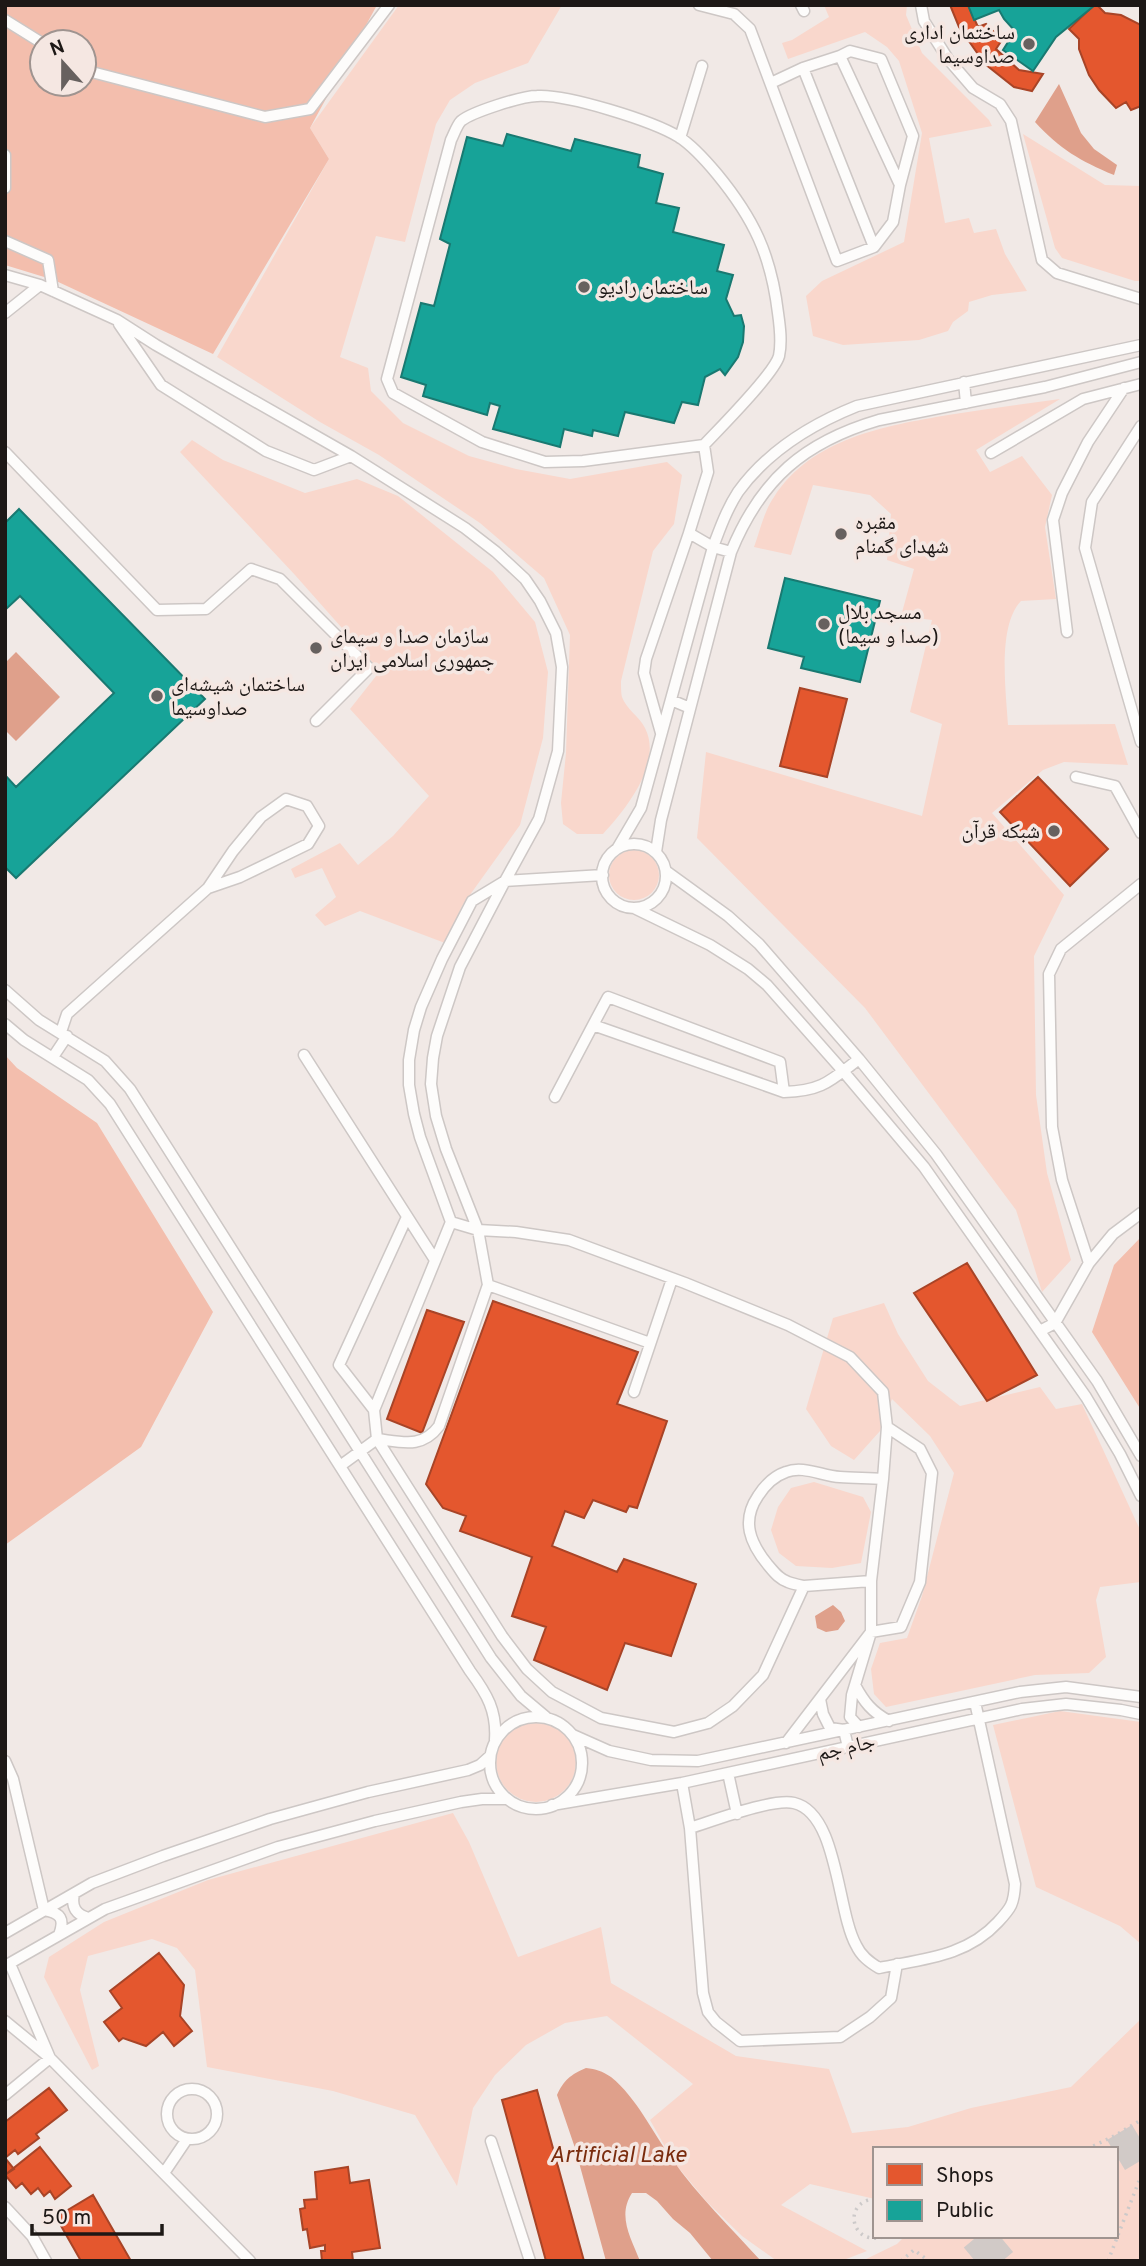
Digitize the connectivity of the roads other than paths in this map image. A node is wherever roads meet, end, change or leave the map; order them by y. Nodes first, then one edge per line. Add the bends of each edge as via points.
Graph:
1 (388, 5) edge
2 (699, 5) edge
3 (920, 5) edge
4 (5, 20) edge
5 (28, 34) edge
6 (840, 56) junction
7 (702, 66) dead end
8 (803, 68) junction
9 (98, 74) edge
10 (771, 83) junction
11 (680, 138) junction
12 (5, 155) edge
13 (901, 185) junction
14 (5, 188) edge
15 (5, 241) edge
16 (874, 247) junction
17 (5, 275) edge
18 (40, 285) junction
19 (54, 291) junction
20 (1140, 298) edge
21 (5, 313) edge
22 (117, 320) junction
23 (1141, 345) edge
24 (1106, 352) junction
25 (1141, 362) edge
26 (1109, 370) junction
27 (964, 382) junction
28 (1141, 384) edge
29 (1124, 388) junction
30 (966, 403) junction
31 (1141, 426) edge
32 (704, 445) junction
33 (5, 452) edge
34 (991, 453) dead end
35 (351, 456) junction
36 (9, 464) edge
37 (690, 533) junction
38 (713, 547) junction
39 (731, 552) junction
40 (1067, 632) dead end
41 (671, 700) junction
42 (690, 708) junction
43 (316, 720) dead end
44 (662, 735) junction
45 (1141, 742) edge
46 (1076, 777) dead end
47 (1141, 833) edge
48 (617, 849) junction
49 (656, 852) junction
50 (666, 871) junction
51 (603, 875) junction
52 (505, 881) junction
53 (1141, 884) edge
54 (208, 888) junction
55 (634, 908) junction
56 (442, 959) junction
57 (460, 967) junction
58 (5, 990) edge
59 (5, 1024) edge
60 (593, 1025) junction
61 (64, 1034) junction
62 (304, 1055) dead end
63 (53, 1057) junction
64 (859, 1059) junction
65 (843, 1071) junction
66 (785, 1092) junction
67 (555, 1097) dead end
68 (1141, 1213) edge
69 (407, 1217) junction
70 (451, 1222) junction
71 (478, 1230) junction
72 (435, 1260) junction
73 (1089, 1263) junction
74 (672, 1279) junction
75 (488, 1285) junction
76 (1055, 1323) junction
77 (1040, 1331) junction
78 (650, 1343) junction
79 (634, 1392) dead end
80 (374, 1410) junction
81 (887, 1427) junction
82 (377, 1439) junction
83 (361, 1452) junction
84 (1141, 1456) edge
85 (340, 1466) junction
86 (883, 1479) junction
87 (1141, 1496) edge
88 (871, 1581) junction
89 (804, 1586) junction
90 (871, 1632) junction
91 (855, 1685) junction
92 (1141, 1697) edge
93 (820, 1699) junction
94 (975, 1702) junction
95 (1141, 1714) edge
96 (546, 1717) junction
97 (978, 1718) junction
98 (889, 1721) junction
99 (859, 1727) junction
100 (844, 1730) junction
101 (573, 1735) junction
102 (495, 1740) junction
103 (786, 1743) junction
104 (848, 1747) junction
105 (490, 1756) junction
106 (5, 1761) edge
107 (728, 1773) junction
108 (9, 1781) edge
109 (682, 1783) junction
110 (507, 1799) junction
111 (552, 1805) junction
112 (737, 1814) junction
113 (690, 1828) junction
114 (74, 1894) junction
115 (44, 1910) junction
116 (89, 1918) junction
117 (5, 1933) edge
118 (59, 1935) junction
119 (897, 1964) junction
120 (7, 1965) edge
121 (5, 2021) edge
122 (50, 2058) junction
123 (5, 2095) edge
124 (187, 2139) junction
125 (491, 2141) dead end
126 (164, 2174) junction
127 (5, 2207) edge
128 (46, 2261) edge
129 (250, 2261) edge
130 (530, 2261) edge

1 - 9 lane via 310,109 265,117
2 - 10 lane via 734,14 750,29
3 - 20 lane via 947,60 973,88 1000,104 1011,121 1042,260 1057,273
4 - 5 lane
6 - 8 lane
6 - 13 lane
6 - 13 lane via 850,51 881,59 914,136
7 - 11 lane
8 - 10 lane
8 - 16 lane
10 - 16 lane via 837,261
11 - 32 lane via 737,199 758,233 774,282 780,329 779,358
11 - 32 lane via 638,119 535,95 460,122 451,140 387,379 393,393 482,442 545,462
12 - 14 lane
13 - 16 lane via 893,222
15 - 19 lane via 48,260
17 - 18 lane
18 - 19 lane
18 - 21 lane
19 - 22 lane
22 - 35 lane
22 - 35 lane via 161,385 266,452 314,470
23 - 24 lane
24 - 26 lane
24 - 27 lane
25 - 26 lane
26 - 30 lane
27 - 30 lane
27 - 38 lane via 857,406 808,429 770,458 737,494
28 - 29 lane
29 - 34 lane via 1083,399
29 - 40 lane via 1088,442 1053,520
30 - 39 lane via 859,426 827,439 777,477 757,501
31 - 45 lane via 1092,502 1086,548
32 - 37 lane via 708,472
33 - 36 lane
35 - 52 lane via 496,552 525,579 556,634 562,667 558,751 539,819
36 - 43 lane via 157,610 206,609 251,569 280,579 369,668
37 - 38 lane
37 - 44 lane via 646,659 645,673
38 - 39 lane
38 - 41 lane
39 - 42 lane
41 - 42 lane
41 - 44 lane
42 - 49 lane
44 - 48 lane via 641,808
46 - 47 lane via 1115,786
48 - 49 lane via 637,844
48 - 51 lane
49 - 50 lane
50 - 55 lane via 658,897
50 - 64 lane via 759,944
51 - 52 lane
51 - 55 lane via 615,901
52 - 56 lane via 472,901
52 - 57 lane
53 - 73 lane via 1061,948 1049,974 1052,1127 1062,1180
54 - 54 lane via 308,844 319,826 307,806 286,799 261,817
54 - 61 lane via 67,1014
55 - 65 lane via 748,969
56 - 57 lane
56 - 70 lane via 414,1030 409,1085 420,1137
57 - 71 lane via 437,1036 431,1084 446,1149
58 - 61 lane via 39,1020
59 - 63 lane
60 - 66 lane
60 - 66 lane via 608,997 780,1062
60 - 67 lane
61 - 63 lane
61 - 83 lane via 105,1061 130,1089
62 - 69 lane
63 - 85 lane via 88,1080 110,1104
64 - 65 lane
64 - 76 lane via 936,1154
65 - 66 lane via 819,1088
65 - 77 lane via 924,1167
68 - 73 lane via 1113,1234
69 - 72 lane
69 - 80 lane via 339,1365
70 - 71 lane
70 - 72 lane
71 - 74 lane via 569,1240
71 - 75 lane
72 - 80 lane
73 - 76 lane
74 - 78 lane
74 - 81 lane via 788,1325 850,1357 883,1392
75 - 78 lane
75 - 82 lane via 439,1426 424,1440 411,1443
76 - 77 lane
76 - 84 lane via 1097,1381
77 - 87 lane via 1086,1397
78 - 79 lane
80 - 82 lane
81 - 86 lane
81 - 90 lane via 920,1450 932,1473 920,1582 901,1627
82 - 83 lane
82 - 89 lane via 527,1669 552,1692 601,1718 674,1732 709,1723 763,1675
83 - 85 lane
83 - 96 lane via 491,1658
85 - 102 lane via 483,1689 492,1707
86 - 88 lane
86 - 89 lane via 799,1469 785,1472 763,1489 748,1519 751,1539 779,1577
88 - 89 lane
88 - 90 lane
90 - 91 lane
90 - 93 lane
91 - 98 lane via 865,1703
91 - 99 lane via 850,1717
92 - 94 lane, جام جم via 1066,1687
93 - 100 lane via 830,1728
93 - 103 lane
94 - 97 lane
94 - 98 lane, جام جم
95 - 97 lane, جام جم via 1066,1704
96 - 101 lane
96 - 102 lane via 519,1720
97 - 104 lane, جام جم
97 - 119 lane via 1015,1884 1012,1906 978,1940 953,1953
98 - 99 lane, جام جم
99 - 100 lane, جام جم
100 - 103 lane, جام جم
100 - 104 lane
101 - 103 lane, جام جم via 609,1751 651,1760 698,1761
101 - 111 lane via 582,1754 578,1784 568,1797
102 - 105 lane
104 - 107 lane, جام جم
105 - 110 lane via 493,1780
105 - 114 lane via 455,1774 270,1819 92,1883
106 - 108 lane
107 - 109 lane, جام جم
107 - 112 lane
108 - 115 lane
109 - 111 lane, جام جم
109 - 113 lane
110 - 111 lane via 522,1807
110 - 116 lane via 448,1805 278,1847
112 - 113 lane
112 - 119 lane via 792,1802 816,1817 856,1946 878,1968
113 - 119 lane via 703,1993 708,2012 726,2032 740,2041 840,2037 891,1998
114 - 115 lane
114 - 116 lane via 74,1910
115 - 117 lane
115 - 118 lane via 60,1917
116 - 118 lane
118 - 120 lane
120 - 122 lane
121 - 122 lane
122 - 123 lane
122 - 126 lane
124 - 124 lane via 210,2132 217,2117 213,2101 201,2091 184,2091 168,2108 173,2131
124 - 126 lane
125 - 130 lane
126 - 129 lane
127 - 128 lane via 32,2236

